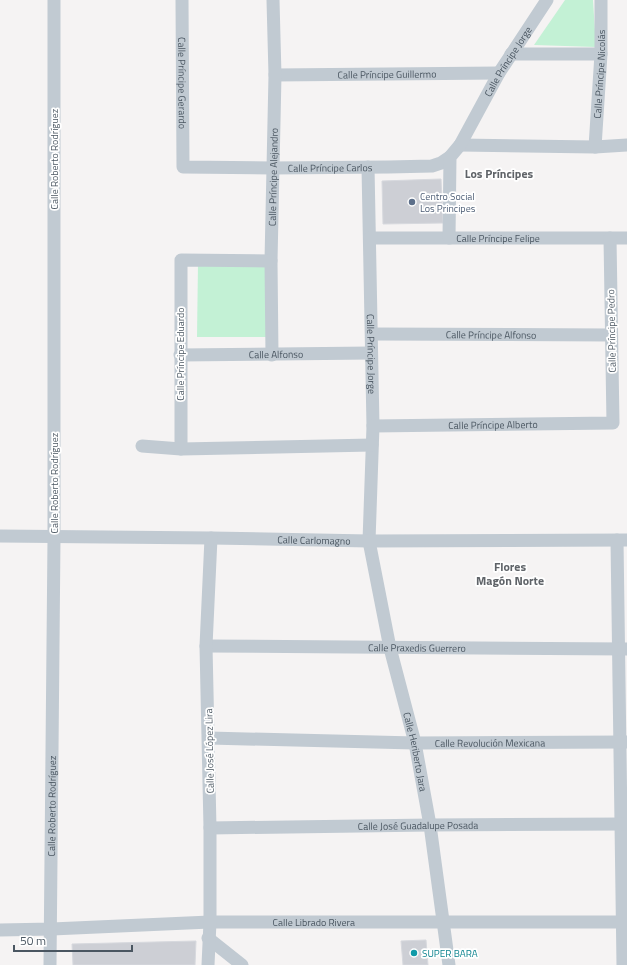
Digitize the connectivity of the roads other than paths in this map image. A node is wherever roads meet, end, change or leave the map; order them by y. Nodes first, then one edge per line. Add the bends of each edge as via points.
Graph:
1 (54, 0) edge
2 (182, 0) edge
3 (273, 0) edge
4 (547, 0) edge
5 (601, 0) edge
6 (511, 54) junction
7 (601, 54) junction
8 (499, 73) junction
9 (275, 75) junction
10 (460, 145) junction
11 (627, 145) edge
12 (595, 147) junction
13 (450, 157) junction
14 (183, 167) joint
15 (272, 168) junction
16 (368, 168) junction
17 (370, 238) junction
18 (449, 238) junction
19 (610, 238) junction
20 (627, 238) edge
21 (271, 261) junction
22 (372, 334) junction
23 (611, 335) junction
24 (371, 353) junction
25 (180, 355) junction
26 (272, 355) junction
27 (613, 423) joint
28 (373, 426) junction
29 (372, 445) junction
30 (142, 446) dead end
31 (180, 449) junction
32 (0, 536) edge
33 (54, 538) junction
34 (211, 538) junction
35 (622, 540) edge
36 (369, 541) junction
37 (206, 646) junction
38 (390, 648) junction
39 (623, 649) edge
40 (209, 738) junction
41 (623, 742) edge
42 (415, 743) junction
43 (624, 824) edge
44 (430, 825) junction
45 (210, 828) junction
46 (210, 922) junction
47 (443, 922) junction
48 (624, 922) edge
49 (52, 929) junction
50 (0, 930) edge
51 (208, 938) junction
52 (50, 965) edge
53 (208, 965) edge
54 (242, 965) edge
55 (449, 965) edge
56 (623, 965) edge

1 - 33 street, Calle Roberto Rodríguez
2 - 14 street, Calle Príncipe Gerardo
3 - 9 street, Calle Príncipe Alejandro
4 - 6 street, Calle Príncipe Jorge
5 - 7 street, Calle Príncipe Nicolás
6 - 7 street
6 - 8 street, Calle Príncipe Jorge
7 - 12 street, Calle Príncipe Nicolás
8 - 9 street, Calle Príncipe Guillermo
8 - 10 street, Calle Príncipe Jorge
9 - 15 street, Calle Príncipe Alejandro
10 - 12 street
10 - 13 street, Calle Príncipe Jorge
11 - 12 street
13 - 16 street, Calle Príncipe Carlos via 432,166
13 - 18 street
14 - 15 street, Calle Príncipe Carlos
15 - 16 street, Calle Príncipe Carlos
15 - 21 street, Calle Príncipe Alejandro
16 - 17 street, Calle Príncipe Jorge
17 - 18 street, Calle Príncipe Felipe
17 - 22 street, Calle Príncipe Jorge
18 - 19 street, Calle Príncipe Felipe
19 - 20 street, Calle Príncipe Felipe
19 - 23 street, Calle Príncipe Pedro
21 - 25 street, Calle Príncipe Eduardo via 181,260
21 - 26 street, Calle Príncipe Alejandro
22 - 23 street, Calle Príncipe Alfonso
22 - 24 street, Calle Príncipe Jorge
23 - 27 street, Calle Príncipe Pedro
24 - 26 street, Calle Alfonso
24 - 28 street, Calle Príncipe Jorge
25 - 26 street, Calle Alfonso
25 - 31 street, Calle Príncipe Eduardo
27 - 28 street, Calle Príncipe Alberto
28 - 29 street, Calle Príncipe Jorge
29 - 31 street
29 - 36 street, Calle Príncipe Jorge
30 - 31 street
32 - 33 street, Calle Carlomagno
33 - 34 street, Calle Carlomagno
33 - 49 street, Calle Roberto Rodríguez
34 - 36 street, Calle Carlomagno
34 - 37 street, Calle José López Lira
35 - 36 street, Calle Carlomagno
35 - 39 street
36 - 38 street, Calle Heriberto Jara
37 - 38 street, Calle Praxedis Guerrero
37 - 40 street, Calle José López Lira
38 - 39 street, Calle Praxedis Guerrero
38 - 42 street, Calle Heriberto Jara
39 - 41 street
40 - 42 street, Calle Revolución Mexicana
40 - 45 street, Calle José López Lira
41 - 42 street, Calle Revolución Mexicana
41 - 43 street
42 - 44 street, Calle Heriberto Jara
43 - 44 street, Calle José Guadalupe Posada
43 - 48 street
44 - 45 street, Calle José Guadalupe Posada
44 - 47 street, Calle Heriberto Jara
45 - 46 street, Calle José López Lira
46 - 47 street, Calle Librado Rivera
46 - 49 street, Calle Librado Rivera
46 - 51 street, Calle José López Lira
47 - 48 street, Calle Librado Rivera
47 - 55 street, Calle Heriberto Jara
48 - 56 street
49 - 50 street, Calle Librado Rivera
49 - 52 street, Calle Roberto Rodríguez
51 - 53 street, Calle José López Lira
51 - 54 street

